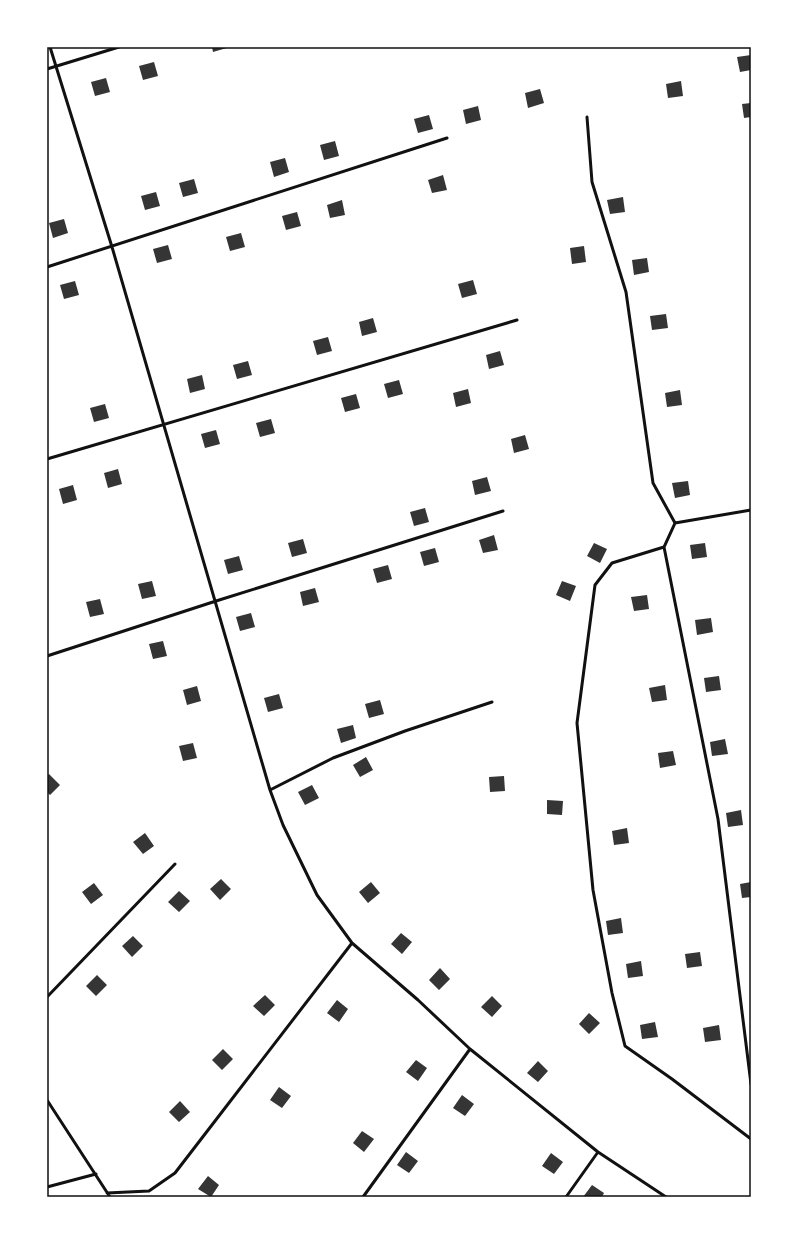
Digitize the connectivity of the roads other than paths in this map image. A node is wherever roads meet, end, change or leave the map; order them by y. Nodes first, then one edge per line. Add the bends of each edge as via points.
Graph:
1 (50, 47) edge
2 (119, 47) edge
3 (55, 66) junction
4 (47, 69) edge
5 (587, 117) dead end
6 (447, 138) dead end
7 (112, 247) junction
8 (47, 267) edge
9 (517, 320) dead end
10 (165, 424) junction
11 (47, 459) edge
12 (751, 510) edge
13 (503, 511) dead end
14 (675, 523) junction
15 (664, 547) junction
16 (216, 601) junction
17 (47, 656) edge
18 (492, 702) dead end
19 (270, 790) junction
20 (175, 864) dead end
21 (352, 943) junction
22 (47, 997) edge
23 (470, 1049) junction
24 (751, 1084) edge
25 (47, 1100) edge
26 (751, 1139) edge
27 (598, 1152) junction
28 (96, 1174) junction
29 (47, 1186) edge
30 (107, 1192) junction
31 (110, 1197) edge
32 (363, 1197) edge
33 (566, 1197) edge
34 (666, 1197) edge

1 - 3 lane
2 - 3 lane
3 - 4 lane
3 - 7 lane
5 - 14 lane via 592,182 626,292 653,483
6 - 7 lane
7 - 8 lane
7 - 10 lane
9 - 10 lane
10 - 11 lane
10 - 16 lane
12 - 14 lane
13 - 16 lane
14 - 15 lane
15 - 24 lane via 718,819
15 - 26 lane via 612,563 594,585 577,724 594,890 612,993 625,1046
16 - 17 lane
16 - 19 lane
18 - 19 lane via 340,756
19 - 21 lane via 283,825 317,895
20 - 22 lane
21 - 23 lane
21 - 30 lane via 175,1173 149,1191
23 - 27 lane
23 - 32 lane
25 - 28 lane
27 - 33 lane
27 - 34 lane
28 - 29 lane
28 - 30 lane
30 - 31 lane

